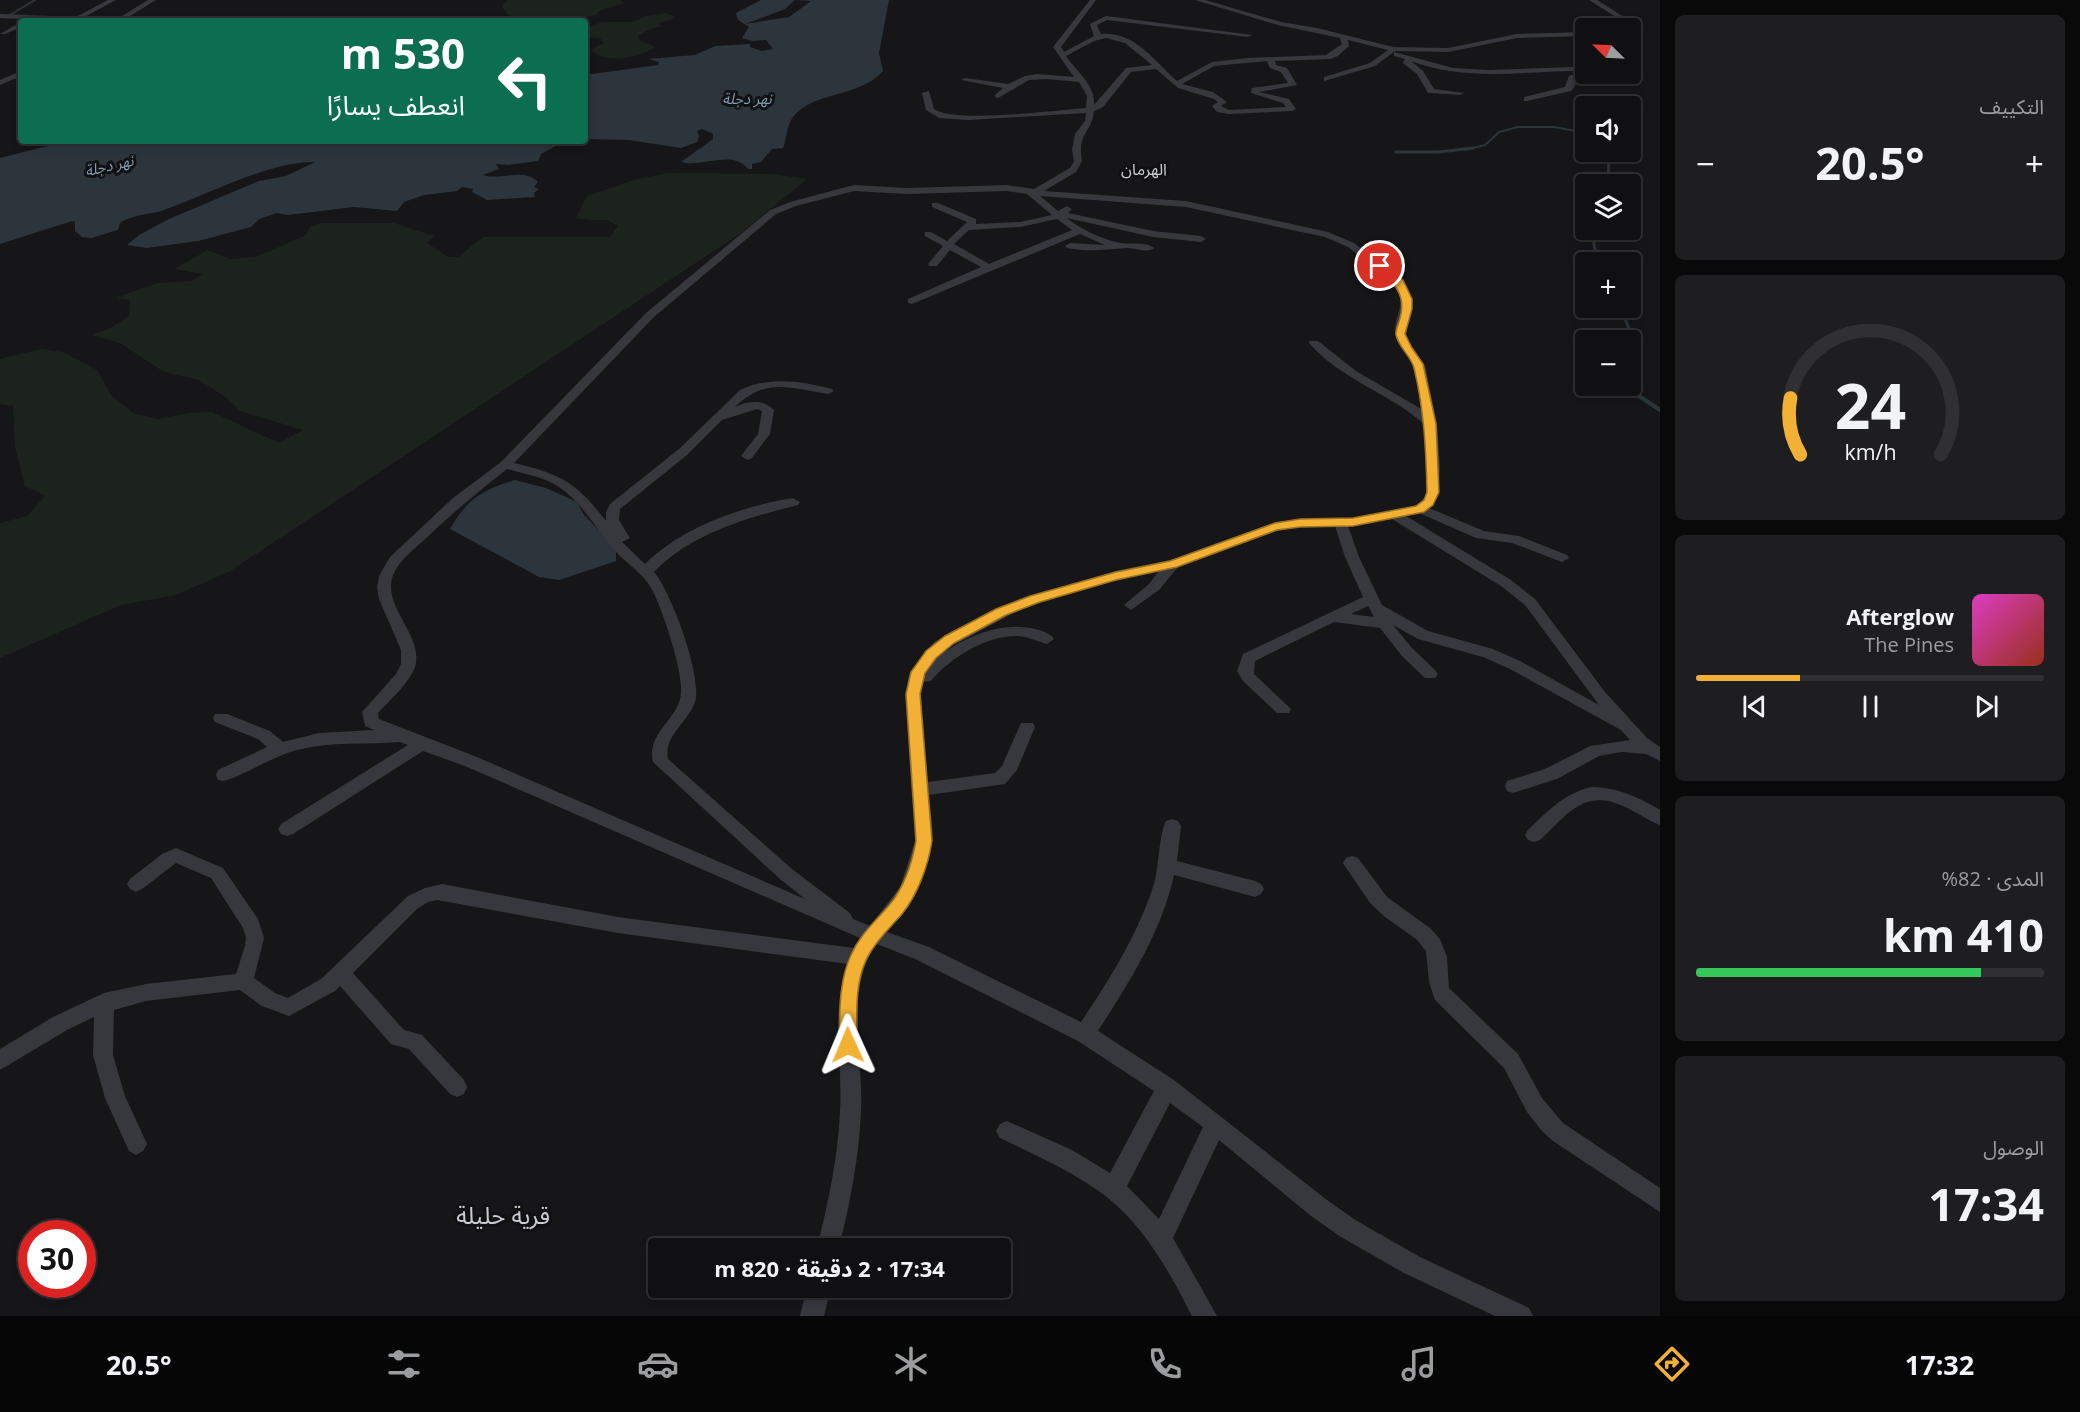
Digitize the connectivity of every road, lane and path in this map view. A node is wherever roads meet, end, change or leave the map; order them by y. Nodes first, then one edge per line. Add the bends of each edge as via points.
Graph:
1 (113, 0) edge
2 (153, 0) edge
3 (1093, 0) edge
4 (1198, 0) edge
5 (1592, 0) edge
6 (0, 16) edge
7 (39, 16) junction
8 (35, 18) edge
9 (64, 18) edge
10 (79, 18) edge
11 (122, 18) edge
12 (1622, 18) edge
13 (18, 26) edge
14 (3, 33) dead end
15 (1575, 34) edge
16 (1248, 35) dead end
17 (1098, 36) junction
18 (1343, 37) junction
19 (1393, 51) junction
20 (1060, 54) junction
21 (1270, 59) junction
22 (1158, 67) junction
23 (0, 75) edge
24 (18, 75) edge
25 (1327, 79) dead end
26 (964, 80) dead end
27 (1082, 80) junction
28 (0, 83) edge
29 (1176, 84) junction
30 (1008, 86) junction
31 (926, 93) dead end
32 (1460, 93) dead end
33 (998, 96) dead end
34 (1527, 99) dead end
35 (1089, 110) junction
36 (1032, 191) junction
37 (1079, 196) junction
38 (935, 205) dead end
39 (1059, 215) junction
40 (967, 227) junction
41 (1078, 231) junction
42 (928, 234) dead end
43 (1201, 239) dead end
44 (948, 245) junction
45 (1070, 246) dead end
46 (1118, 247) junction
47 (1149, 248) dead end
48 (933, 264) dead end
49 (988, 267) junction
50 (912, 301) dead end
51 (1314, 343) dead end
52 (828, 391) dead end
53 (714, 421) junction
54 (1431, 424) junction
55 (747, 456) dead end
56 (505, 465) junction
57 (793, 502) dead end
58 (1420, 509) junction
59 (1392, 513) junction
60 (1341, 524) junction
61 (1562, 558) dead end
62 (1173, 564) junction
63 (642, 567) junction
64 (1372, 603) junction
65 (1131, 605) dead end
66 (1332, 617) junction
67 (1383, 623) junction
68 (1430, 638) junction
69 (1047, 639) dead end
70 (1406, 652) junction
71 (1430, 674) dead end
72 (913, 694) junction
73 (1283, 709) dead end
74 (221, 718) dead end
75 (1027, 727) dead end
76 (1629, 728) junction
77 (402, 736) junction
78 (423, 743) junction
79 (280, 749) junction
80 (1654, 752) edge
81 (224, 775) dead end
82 (1513, 786) dead end
83 (920, 790) junction
84 (1660, 818) edge
85 (1172, 826) dead end
86 (287, 829) dead end
87 (1534, 836) dead end
88 (1352, 863) dead end
89 (1169, 866) junction
90 (136, 884) dead end
91 (1255, 889) dead end
92 (849, 926) junction
93 (873, 933) junction
94 (858, 957) junction
95 (341, 973) junction
96 (243, 981) junction
97 (104, 1002) junction
98 (1085, 1034) junction
99 (0, 1060) edge
100 (457, 1087) dead end
101 (1167, 1087) junction
102 (1216, 1124) junction
103 (1007, 1131) dead end
104 (136, 1143) dead end
105 (1114, 1189) junction
106 (1660, 1201) edge
107 (830, 1238) edge
108 (1161, 1238) junction
109 (816, 1298) edge
110 (812, 1316) edge
111 (1205, 1316) edge
112 (1521, 1316) edge

1 - 10 street
2 - 11 street
3 - 20 street via 1058,44
4 - 18 street
5 - 12 street
6 - 7 street
7 - 8 street
7 - 9 street
13 - 14 street
15 - 19 street via 1517,36 1448,50
16 - 17 street via 1106,18 1093,24
17 - 20 street via 1087,39 1070,53
17 - 22 street via 1130,42
18 - 19 street
18 - 21 street via 1346,44 1333,55
19 - 25 street via 1346,75
19 - 32 street via 1416,69 1431,91
19 - 34 street via 1444,69 1489,73 1574,69 1585,73 1572,78 1568,89
20 - 27 street
21 - 29 street via 1212,64
21 - 29 street via 1273,66 1284,70 1293,85 1260,88 1255,93 1284,100 1292,109 1223,111 1216,106 1223,102 1213,93
22 - 29 street
22 - 35 street via 1127,71 1100,105
23 - 24 street
24 - 28 street
26 - 30 street
27 - 30 street via 1034,77
27 - 35 street via 1091,96
30 - 33 street
31 - 35 street via 930,110 947,117
35 - 36 street via 1089,121 1079,135 1078,161 1072,170
36 - 37 street
36 - 39 street
36 - 56 street via 854,188 780,208 650,315
37 - 39 street
37 - 54 street via 1207,208 1319,232 1351,245 1404,288 1408,304 1401,334 1418,364
38 - 40 street via 972,220
39 - 40 street via 1029,223
39 - 41 street
39 - 43 street via 1153,234
40 - 44 street
41 - 46 street
41 - 49 street
42 - 44 street
44 - 48 street
44 - 49 street
45 - 46 street
46 - 47 street
49 - 50 street
51 - 54 street via 1352,373 1413,408
52 - 53 street via 777,384 756,386 744,392
53 - 55 street via 751,405 768,411 764,434
53 - 63 street via 612,512 612,523
54 - 58 street via 1433,492
56 - 63 street via 550,477 572,490 617,545
56 - 77 street via 458,501 395,560 386,576 386,599 408,650 409,664 369,717 371,722
57 - 63 street via 762,507 687,541
58 - 59 street
58 - 61 street via 1481,535 1514,539
59 - 60 street
59 - 76 street via 1530,602
60 - 62 street via 1275,527
60 - 64 street
62 - 65 street via 1154,587
62 - 72 street via 1116,576 1001,612 939,646 918,672
63 - 92 street via 663,598 689,688 685,708 660,745 661,762
64 - 66 street
64 - 67 street
64 - 68 street via 1394,621
66 - 67 street
66 - 73 street via 1248,658 1248,677
67 - 70 street
68 - 70 street
68 - 76 street via 1502,659
69 - 72 street via 1023,631 992,633 939,662
70 - 71 street
72 - 83 street
74 - 79 street via 264,735
75 - 83 street via 1009,770 999,779
76 - 80 street
77 - 78 street
77 - 79 street via 321,739
78 - 86 street
78 - 92 street
79 - 81 street
80 - 82 street via 1622,746 1596,750 1551,774
83 - 93 street via 924,841 921,858 902,900
84 - 87 street via 1621,797 1582,795 1569,802
85 - 89 street
88 - 106 street via 1386,908 1429,940 1438,959 1437,981 1442,994 1510,1061 1549,1124
89 - 91 street
89 - 98 street via 1150,922 1121,978
90 - 96 street via 176,855 217,873 254,931 254,946
92 - 93 street
93 - 94 street
93 - 98 street via 922,953
94 - 95 street via 685,935 431,892 411,904
94 - 107 street via 849,1002 851,1110 843,1184
95 - 96 street via 289,1007 269,1000
95 - 100 street via 398,1037 415,1042
96 - 97 street via 168,989
97 - 99 street via 39,1034
97 - 104 street via 103,1055 115,1098
98 - 101 street
101 - 102 street
101 - 105 street
102 - 108 street
102 - 112 street via 1349,1228 1412,1265
103 - 105 street via 1083,1168
105 - 108 street
108 - 111 street
109 - 110 street

